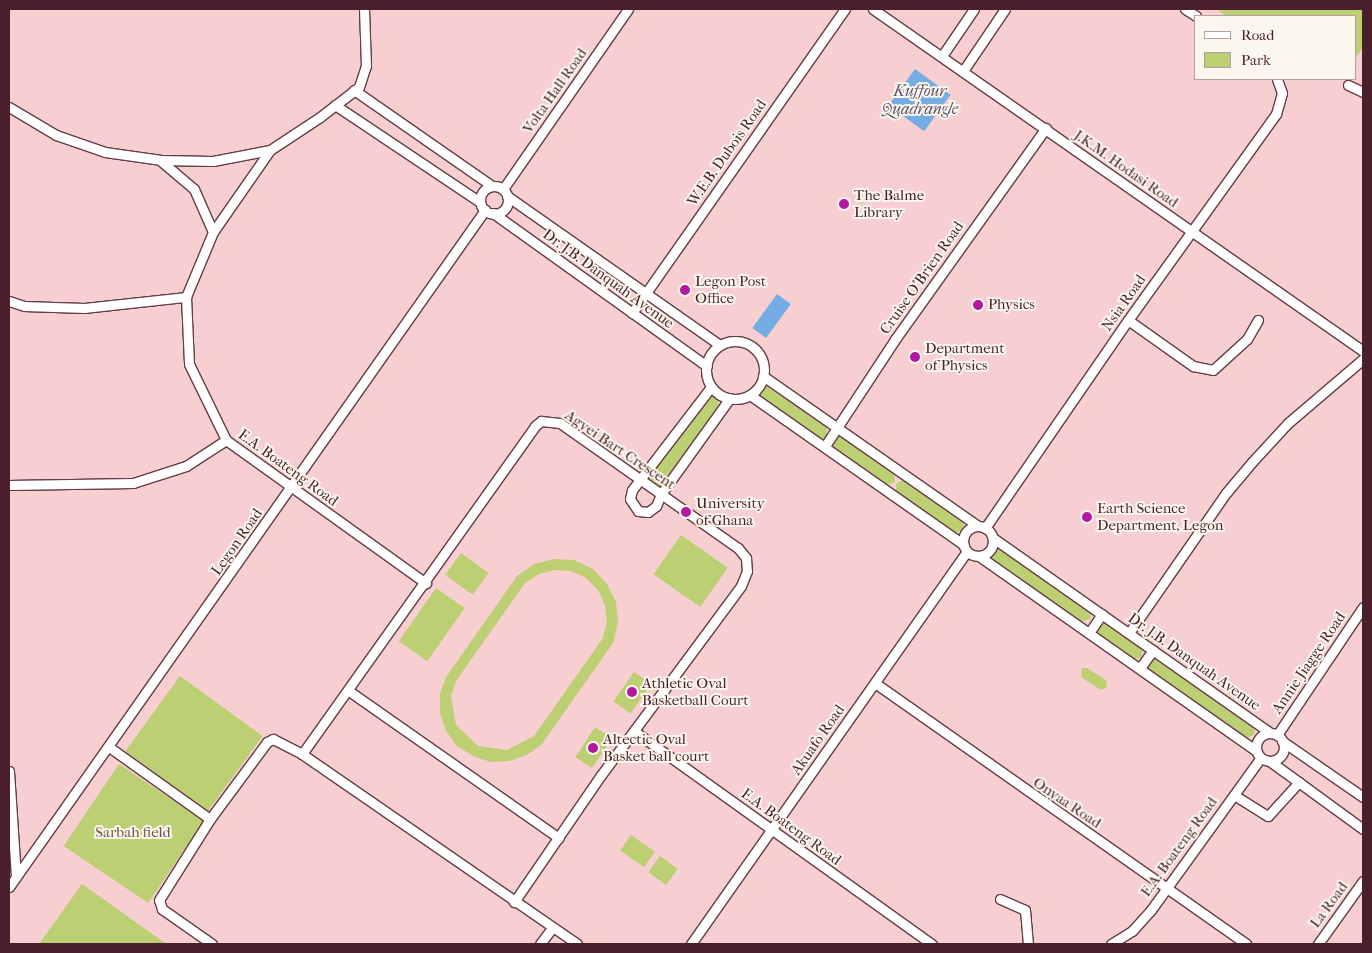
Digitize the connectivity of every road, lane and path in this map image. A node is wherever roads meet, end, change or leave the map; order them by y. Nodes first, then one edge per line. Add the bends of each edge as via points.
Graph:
1 (364, 9) edge
2 (628, 9) edge
3 (845, 9) edge
4 (873, 9) edge
5 (974, 9) edge
6 (1004, 9) edge
7 (942, 56) junction
8 (963, 71) junction
9 (1277, 80) edge
10 (1348, 85) dead end
11 (354, 90) junction
12 (1363, 92) edge
13 (335, 105) junction
14 (9, 107) edge
15 (1046, 128) junction
16 (270, 150) junction
17 (161, 160) junction
18 (492, 186) junction
19 (505, 192) junction
20 (486, 208) junction
21 (213, 232) junction
22 (1192, 232) junction
23 (646, 293) junction
24 (186, 297) junction
25 (9, 301) edge
26 (632, 313) junction
27 (1128, 320) junction
28 (1258, 320) dead end
29 (720, 345) junction
30 (1363, 351) edge
31 (1363, 359) edge
32 (706, 366) junction
33 (764, 376) junction
34 (712, 386) junction
35 (750, 395) junction
36 (730, 398) junction
37 (837, 428) junction
38 (226, 440) junction
39 (825, 446) junction
40 (642, 481) junction
41 (9, 484) edge
42 (291, 488) junction
43 (661, 494) junction
44 (982, 527) junction
45 (993, 538) junction
46 (966, 548) junction
47 (979, 556) junction
48 (426, 583) junction
49 (1363, 607) edge
50 (1102, 614) junction
51 (1089, 633) junction
52 (1129, 633) junction
53 (1153, 650) junction
54 (1140, 668) junction
55 (875, 683) junction
56 (349, 691) junction
57 (634, 731) junction
58 (1276, 736) junction
59 (109, 747) junction
60 (1255, 750) junction
61 (302, 754) junction
62 (1260, 758) junction
63 (1271, 762) junction
64 (9, 771) edge
65 (1299, 782) junction
66 (1234, 795) junction
67 (1363, 797) edge
68 (210, 819) junction
69 (772, 829) junction
70 (1363, 830) edge
71 (559, 838) junction
72 (16, 877) junction
73 (1363, 881) edge
74 (1165, 887) junction
75 (9, 888) edge
76 (1000, 898) dead end
77 (514, 902) junction
78 (552, 928) junction
79 (207, 943) edge
80 (540, 944) edge
81 (577, 944) edge
82 (692, 944) edge
83 (932, 944) edge
84 (1028, 944) edge
85 (1111, 944) edge
86 (1246, 944) edge
87 (1318, 944) edge

1 - 11 street via 366,66
2 - 19 street, Volta Hall Road
3 - 23 street, W.E.B. Dubois Road
4 - 7 street, J.K.M. Hodasi Road
5 - 7 street
6 - 8 street
7 - 8 street, J.K.M. Hodasi Road
8 - 15 street, J.K.M. Hodasi Road
9 - 22 street, Nsia Road via 1282,93 1276,114
10 - 12 street
11 - 13 street
11 - 18 street
13 - 16 street
13 - 20 street, Dr. J.B. Danquah Avenue
14 - 17 street via 56,135 105,152
15 - 22 street, J.K.M. Hodasi Road
15 - 37 street, Cruise O'Brien Road via 896,338
16 - 17 street via 213,161
16 - 21 street, E.A. Boateng Road
17 - 21 street via 194,189
18 - 19 street, Dr. J.B. Danquah Avenue
18 - 20 street via 481,194
19 - 20 street, Volta Hall Road via 505,208
19 - 23 street, Dr. J.B. Danquah Avenue
20 - 26 street, Dr. J.B. Danquah Avenue
20 - 42 street, Legon Road
21 - 24 street, E.A. Boateng Road
22 - 27 street, Nsia Road
22 - 30 street, J.K.M. Hodasi Road
23 - 26 street, W.E.B. Dubois Road
23 - 29 street, Dr. J.B. Danquah Avenue
24 - 25 street via 92,308 52,308
24 - 38 street, E.A. Boateng Road via 189,364
26 - 32 street, Dr. J.B. Danquah Avenue
27 - 28 street via 1193,366 1213,370 1247,339
27 - 44 street, Nsia Road
29 - 32 street
29 - 33 street via 733,341 751,346 763,361
31 - 52 street via 1304,407 1252,462 1221,500
32 - 34 street
33 - 35 street
33 - 37 street, Dr. J.B. Danquah Avenue
34 - 36 street
34 - 40 street
35 - 36 street
35 - 39 street
36 - 43 street
37 - 39 street, Cruise O'Brien Road
37 - 44 street, Dr. J.B. Danquah Avenue
38 - 41 street via 186,466 133,483
38 - 42 street, E.A. Boateng Road
39 - 46 street
40 - 43 street, Agyei Bart Crescent
40 - 43 street via 630,495 638,511 652,510
40 - 48 street, Agyei Bart Crescent via 560,423 541,421
42 - 48 street, E.A. Boateng Road
42 - 59 street, Legon Road
43 - 57 street, Agyei Bart Crescent via 738,548 746,558 747,571 741,586
44 - 45 street, Dr. J.B. Danquah Avenue
44 - 46 street via 965,534
45 - 47 street via 988,552
45 - 50 street, Dr. J.B. Danquah Avenue
46 - 47 street
46 - 55 street, Akuafo Road
47 - 51 street
48 - 56 street, Agyei Bart Crescent
49 - 58 street, Annie Jiagge Road
50 - 51 street
50 - 52 street, Dr. J.B. Danquah Avenue
51 - 54 street
52 - 53 street, Dr. J.B. Danquah Avenue
53 - 54 street
53 - 58 street, Dr. J.B. Danquah Avenue
54 - 60 street
55 - 69 street, Akuafo Road
55 - 74 street, Onyaa Road
56 - 61 street, Agyei Bart Crescent
56 - 71 street
57 - 69 street, E.A. Boateng Road
57 - 71 street, Agyei Bart Crescent
58 - 60 street via 1260,736
58 - 63 street via 1282,754
58 - 67 street, Dr. J.B. Danquah Avenue
59 - 68 street
59 - 72 street, Legon Road
60 - 62 street
61 - 68 street via 280,740 267,742
61 - 77 street
62 - 63 street
62 - 66 street, E.A. Boateng Road
63 - 65 street
64 - 72 street
65 - 66 street via 1268,816
65 - 70 street
66 - 74 street, E.A. Boateng Road
68 - 79 street via 161,895 159,905
69 - 82 street, Akuafo Road
69 - 83 street, E.A. Boateng Road
71 - 77 street, Agyei Bart Crescent
72 - 75 street, Legon Road
73 - 87 street, La Road
74 - 85 street, E.A. Boateng Road via 1132,931
74 - 86 street, Onyaa Road
76 - 84 street via 1022,907 1028,914
77 - 78 street
78 - 80 street
78 - 81 street

